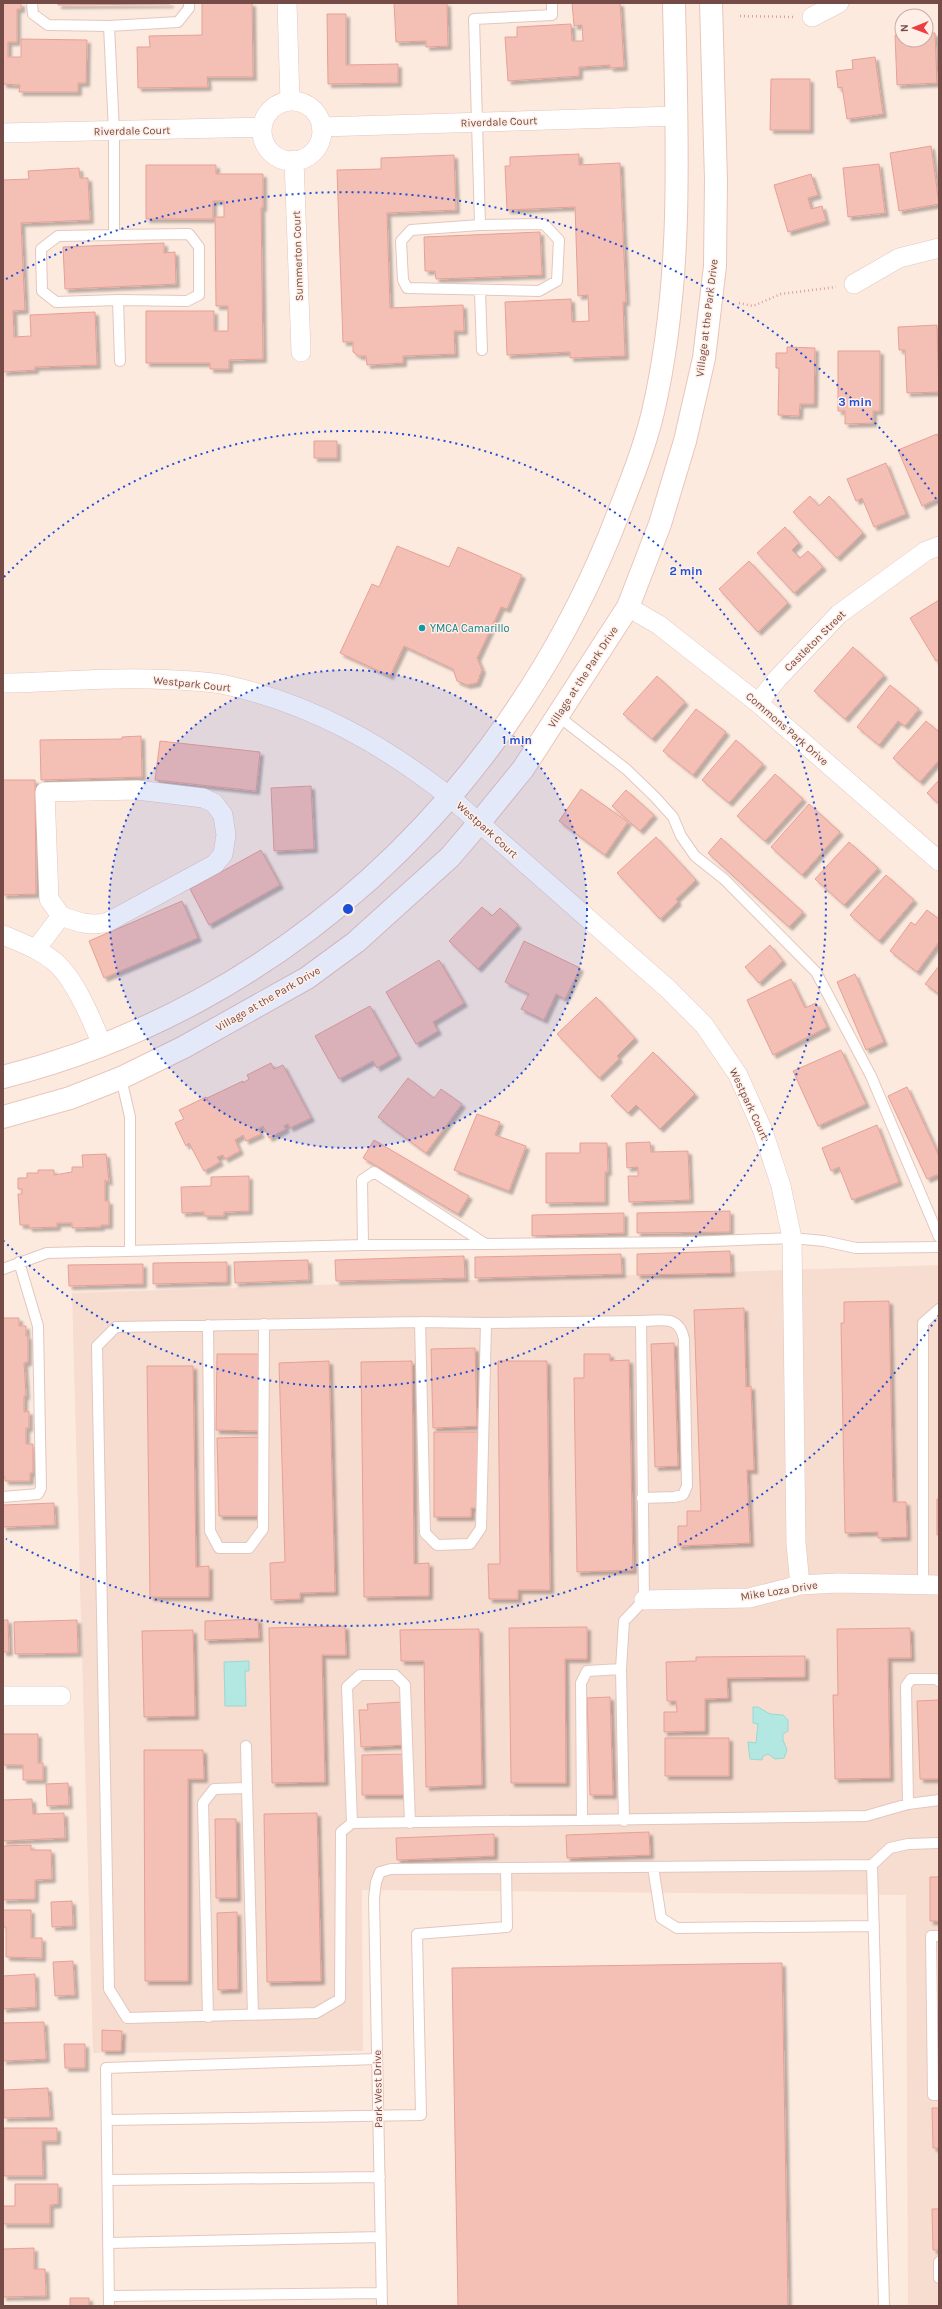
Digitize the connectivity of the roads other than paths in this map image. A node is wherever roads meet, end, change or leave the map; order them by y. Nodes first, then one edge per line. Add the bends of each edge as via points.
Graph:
1 (32, 3) edge
2 (189, 3) edge
3 (287, 3) edge
4 (552, 3) edge
5 (674, 3) edge
6 (711, 3) edge
7 (839, 3) edge
8 (812, 17) road end
9 (109, 26) junction
10 (290, 100) junction
11 (677, 116) junction
12 (478, 122) junction
13 (262, 127) junction
14 (321, 127) junction
15 (114, 131) junction
16 (3, 133) edge
17 (294, 160) junction
18 (480, 225) junction
19 (114, 235) junction
20 (939, 248) edge
21 (854, 284) road end
22 (480, 291) junction
23 (118, 300) junction
24 (482, 350) dead end
25 (301, 352) dead end
26 (120, 361) dead end
27 (939, 546) edge
28 (628, 607) junction
29 (3, 683) edge
30 (758, 703) junction
31 (558, 716) junction
32 (451, 798) junction
33 (479, 823) junction
34 (939, 861) edge
35 (61, 916) junction
36 (3, 935) edge
37 (36, 949) junction
38 (102, 1045) junction
39 (3, 1077) edge
40 (120, 1078) junction
41 (3, 1117) edge
42 (939, 1237) edge
43 (792, 1238) junction
44 (484, 1243) junction
45 (363, 1245) junction
46 (939, 1247) edge
47 (130, 1251) junction
48 (19, 1262) junction
49 (3, 1269) edge
50 (939, 1309) edge
51 (420, 1322) junction
52 (641, 1322) junction
53 (486, 1323) junction
54 (264, 1324) junction
55 (208, 1325) junction
56 (3, 1496) edge
57 (642, 1498) junction
58 (800, 1585) junction
59 (931, 1585) edge
60 (644, 1600) junction
61 (621, 1669) junction
62 (939, 1681) edge
63 (3, 1696) edge
64 (61, 1696) dead end
65 (246, 1746) dead end
66 (247, 1788) junction
67 (939, 1800) edge
68 (908, 1804) junction
69 (582, 1820) junction
70 (624, 1820) junction
71 (352, 1823) junction
72 (410, 1823) junction
73 (939, 1843) edge
74 (872, 1865) junction
75 (653, 1867) junction
76 (506, 1868) junction
77 (874, 1926) junction
78 (935, 1936) edge
79 (253, 2015) junction
80 (208, 2017) junction
81 (377, 2059) junction
82 (936, 2095) edge
83 (378, 2116) junction
84 (107, 2120) junction
85 (380, 2177) junction
86 (108, 2180) junction
87 (381, 2237) junction
88 (108, 2243) junction
89 (939, 2262) edge
90 (939, 2278) edge
91 (382, 2293) junction
92 (109, 2301) edge
93 (382, 2306) edge
94 (884, 2306) edge

1 - 9 lane via 33,14 48,25
2 - 9 lane via 189,8 178,22
3 - 10 street
4 - 12 lane via 552,15 474,19
5 - 11 street
6 - 28 street, Village at the Park Drive via 716,180 715,258 704,358 685,441 660,524
7 - 8 street
9 - 15 lane
10 - 13 street via 274,106 267,113
10 - 14 street via 307,105 314,111
11 - 12 street, Riverdale Court
11 - 32 street via 677,209 671,307 653,414 626,495 592,577 549,660 476,767
12 - 14 street, Riverdale Court
12 - 18 lane
13 - 15 street, Riverdale Court
13 - 17 street via 263,140 267,148 275,156 284,160
14 - 17 street via 321,137 314,149 303,158
15 - 16 street, Riverdale Court
15 - 19 lane
17 - 25 street, Summerton Court
18 - 22 lane via 411,230 401,241 403,280 407,288
18 - 22 lane via 544,224 559,240 556,281 540,291
19 - 23 lane via 58,236 41,249 42,291 56,302
19 - 23 lane via 189,234 199,247 199,295 187,301
20 - 21 street via 899,258
22 - 24 lane
23 - 26 lane
27 - 30 street, Castleton Street via 926,551 839,614 776,679
28 - 30 street, Commons Park Drive via 659,625
28 - 31 street, Village at the Park Drive
29 - 32 street, Westpark Court via 151,679 225,685 296,705 357,733 426,778
30 - 34 street, Commons Park Drive
31 - 33 street, Village at the Park Drive via 523,769
31 - 42 lane via 626,769 655,797 673,818 680,836 696,856 724,879 816,972 871,1076
32 - 33 street, Westpark Court
32 - 38 street via 372,879 302,935 239,978 192,1004
33 - 40 street, Village at the Park Drive via 450,857 356,942 307,978 184,1047
33 - 43 street, Westpark Court via 668,989 704,1025 738,1075 763,1131 781,1186
35 - 35 street via 49,899 45,792 137,790 196,797 214,803 223,815 226,835 223,854 215,864 108,922 97,925
35 - 37 street
36 - 37 street
37 - 38 street via 56,962 78,992
38 - 39 street
40 - 41 street, Village at the Park Drive via 70,1098
40 - 47 lane via 130,1117
43 - 44 lane via 689,1242
43 - 46 lane via 856,1248
43 - 58 street, Westpark Court via 796,1543
44 - 45 lane
44 - 45 lane via 374,1172 362,1180
45 - 47 lane
47 - 48 lane via 47,1253
48 - 49 lane
48 - 56 lane via 38,1326 41,1488 38,1494 32,1496
50 - 59 lane via 923,1323
51 - 53 lane
51 - 53 lane via 425,1533 437,1545 470,1544 481,1528
51 - 54 lane
52 - 53 lane
52 - 57 lane
52 - 57 lane via 674,1321 682,1327 687,1486 683,1495
54 - 55 lane
54 - 55 lane via 263,1529 249,1548 220,1548 210,1531
55 - 80 lane via 116,1326 97,1346 109,1990 127,2018
57 - 60 lane
58 - 59 street, Mike Loza Drive
58 - 60 street, Mike Loza Drive via 749,1598
60 - 61 lane via 624,1621
61 - 69 lane via 587,1671 581,1683
61 - 70 lane
62 - 68 lane via 911,1679 906,1686
63 - 64 street
65 - 66 lane
66 - 79 lane
66 - 80 lane via 214,1789 203,1803
67 - 68 lane
68 - 70 lane via 866,1816
69 - 70 lane
69 - 72 lane
71 - 72 lane
71 - 72 lane via 346,1688 360,1675 395,1674 405,1685
71 - 79 lane via 341,1832 340,1999 316,2013
73 - 74 lane via 908,1844 890,1848
74 - 75 lane
74 - 77 lane
75 - 76 lane
75 - 77 lane via 661,1918 677,1928
76 - 81 lane, Park West Drive via 380,1872 374,1898
76 - 83 lane via 507,1927 417,1934 421,2115
77 - 94 lane
78 - 82 lane
79 - 80 lane
81 - 83 lane, Park West Drive
81 - 84 lane via 106,2068
83 - 84 lane
83 - 85 lane, Park West Drive
84 - 86 lane
85 - 86 lane
85 - 87 lane, Park West Drive
86 - 88 lane
87 - 88 lane
87 - 91 lane, Park West Drive
88 - 92 lane
89 - 90 lane
91 - 92 lane
91 - 93 lane, Park West Drive

